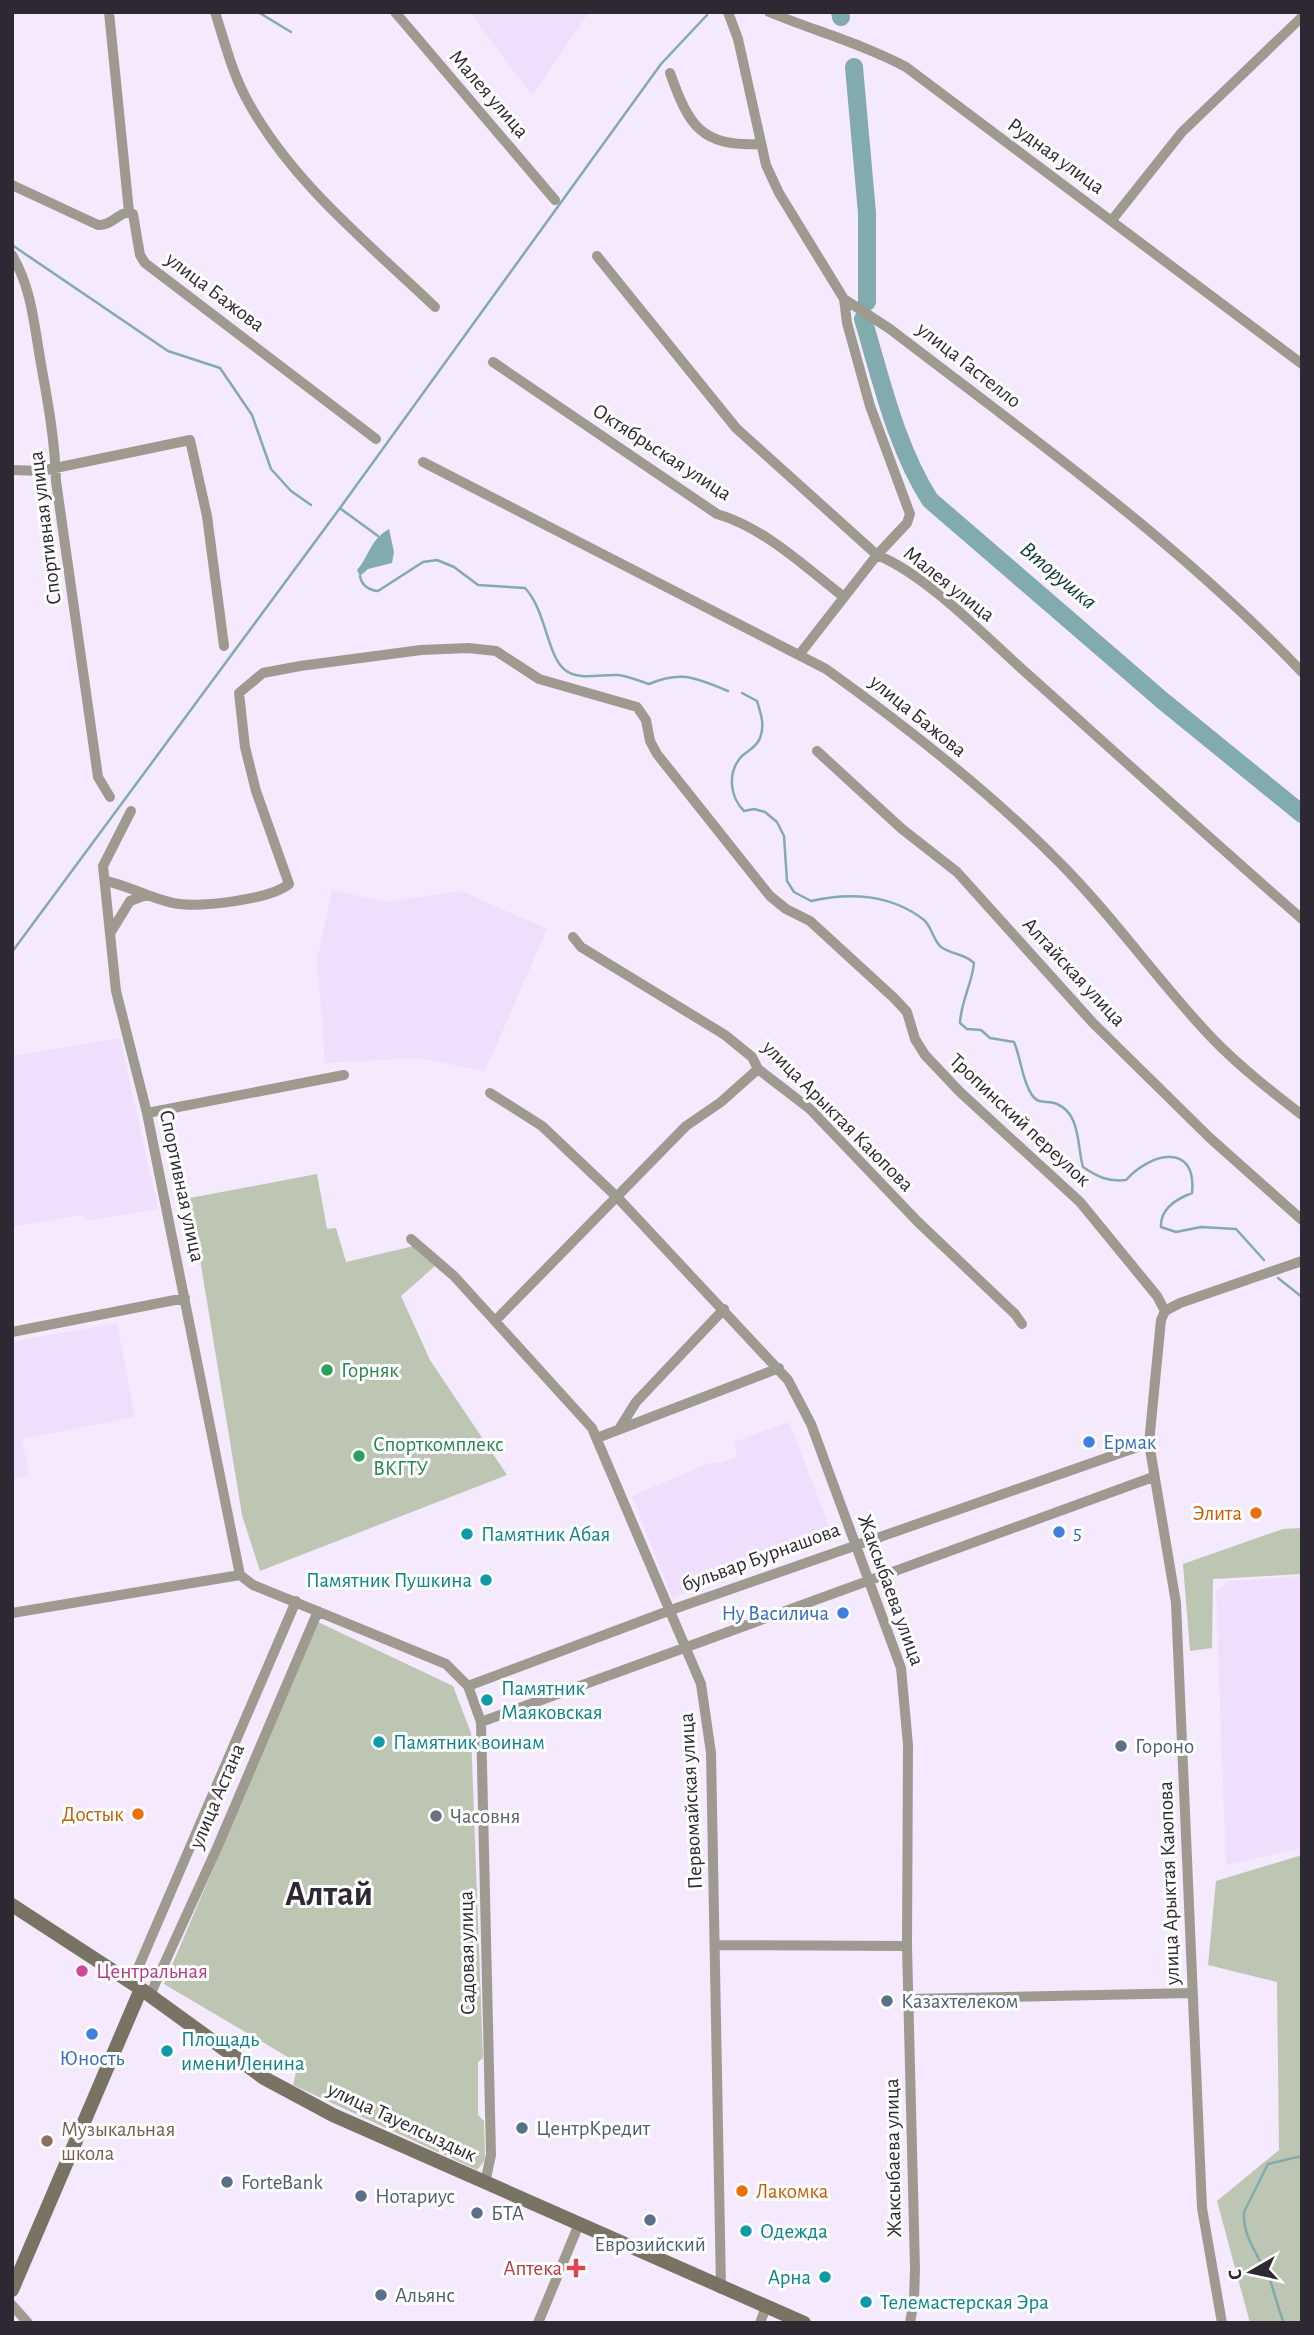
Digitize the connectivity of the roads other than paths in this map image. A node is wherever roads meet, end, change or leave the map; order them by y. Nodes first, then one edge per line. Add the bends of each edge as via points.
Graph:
1 (109, 12) edge
2 (215, 12) edge
3 (395, 12) edge
4 (728, 12) edge
5 (769, 12) edge
6 (1302, 18) edge
7 (670, 73) dead end
8 (761, 144) junction
9 (12, 185) edge
10 (555, 200) dead end
11 (129, 212) junction
12 (1112, 220) junction
13 (12, 255) edge
14 (597, 256) dead end
15 (844, 299) junction
16 (435, 307) dead end
17 (493, 362) dead end
18 (1302, 363) edge
19 (376, 439) dead end
20 (423, 462) dead end
21 (56, 468) junction
22 (12, 470) edge
23 (877, 555) junction
24 (844, 597) junction
25 (224, 646) dead end
26 (799, 655) junction
27 (1302, 672) edge
28 (817, 751) dead end
29 (110, 797) dead end
30 (131, 811) dead end
31 (106, 881) junction
32 (147, 895) junction
33 (1302, 919) edge
34 (110, 935) junction
35 (573, 937) dead end
36 (758, 1069) junction
37 (344, 1075) dead end
38 (490, 1093) dead end
39 (147, 1113) junction
40 (1302, 1115) edge
41 (618, 1198) junction
42 (1302, 1220) edge
43 (411, 1239) dead end
44 (1302, 1261) edge
45 (185, 1298) junction
46 (724, 1309) junction
47 (1165, 1311) junction
48 (495, 1321) junction
49 (1022, 1324) dead end
50 (12, 1332) edge
51 (779, 1368) junction
52 (621, 1426) junction
53 (597, 1438) junction
54 (1149, 1443) junction
55 (1153, 1477) junction
56 (855, 1545) junction
57 (240, 1575) junction
58 (868, 1579) junction
59 (296, 1601) junction
60 (671, 1610) junction
61 (318, 1611) junction
62 (12, 1613) edge
63 (687, 1648) junction
64 (468, 1686) junction
65 (481, 1722) junction
66 (12, 1905) edge
67 (716, 1945) junction
68 (907, 1946) junction
69 (141, 1989) junction
70 (1192, 1993) junction
71 (909, 1999) junction
72 (485, 2183) junction
73 (579, 2224) junction
74 (721, 2289) junction
75 (12, 2290) edge
76 (12, 2305) edge
77 (766, 2307) junction
78 (28, 2323) edge
79 (538, 2323) edge
80 (760, 2323) edge
81 (804, 2323) edge
82 (910, 2323) edge
83 (1222, 2323) edge

1 - 11 street, улица Бажова
2 - 16 street via 245,96 267,134 310,187
3 - 10 street, Малея улица
4 - 8 street, улица Гастелло
5 - 12 street, Рудная улица via 875,50 906,67
6 - 12 street via 1182,132
7 - 8 street via 695,126 710,139
8 - 15 street, улица Гастелло via 779,193
9 - 11 street via 98,225
11 - 19 street, улица Бажова via 145,264
12 - 18 street, Рудная улица
13 - 21 street, Спортивная улица via 25,277 32,303
14 - 23 street, Малея улица via 736,428
15 - 23 street via 870,406 910,514
15 - 27 street, улица Гастелло via 890,329 1160,537
17 - 24 street, Октябрьская улица via 717,514 737,520 765,538
20 - 26 street, улица Бажова
21 - 22 street
21 - 25 street via 190,440 210,539
21 - 29 street, Спортивная улица via 98,777
23 - 24 street
23 - 33 street, Малея улица via 934,592
24 - 26 street
26 - 40 street, улица Бажова via 874,704 1059,862 1211,1037 1246,1072
28 - 42 street, Алтайская улица via 957,872 1093,1023
30 - 31 street, Спортивная улица via 104,859
31 - 32 street
31 - 34 street, Спортивная улица
32 - 34 street via 130,901
32 - 47 street, Тропинский переулок via 194,905 270,894 289,884 245,747 239,692 263,673 388,653 468,648 496,651 540,679 637,708 657,754 770,896 810,921 901,1005 925,1055 1091,1214
34 - 39 street, Спортивная улица via 119,1008
35 - 36 street, улица Арыктая Каюпова via 581,947 724,1035 752,1057
36 - 41 street via 687,1126
36 - 49 street, улица Арыктая Каюпова via 810,1109
37 - 39 street
38 - 41 street, Жаксыбаева улица via 542,1126
39 - 45 street, Спортивная улица
41 - 46 street, Жаксыбаева улица
41 - 48 street
43 - 48 street, Первомайская улица via 454,1276
44 - 47 street
45 - 50 street
45 - 57 street, Спортивная улица
46 - 51 street, Жаксыбаева улица
46 - 52 street via 636,1402
47 - 54 street, улица Арыктая Каюпова
48 - 53 street, Первомайская улица
51 - 52 street
51 - 56 street, Жаксыбаева улица via 799,1397
52 - 53 street
53 - 60 street, Первомайская улица
54 - 55 street, улица Арыктая Каюпова
54 - 56 street, бульвар Бурнашова
55 - 58 street
55 - 70 street, улица Арыктая Каюпова via 1176,1603
56 - 58 street, Жаксыбаева улица
56 - 60 street, бульвар Бурнашова
57 - 59 street via 253,1585
57 - 62 street
58 - 63 street
58 - 68 street, Жаксыбаева улица via 904,1686
59 - 61 street
59 - 69 street, улица Астана
60 - 63 street, Первомайская улица
60 - 64 street, бульвар Бурнашова
61 - 64 street via 446,1664
61 - 69 street, улица Астана via 223,1836
63 - 65 street
63 - 67 street, Первомайская улица via 701,1684 710,1741
64 - 65 street, Садовая улица
65 - 72 street, Садовая улица via 491,2155
66 - 69 street, улица Тауелсыздык
67 - 68 street
67 - 74 street, Первомайская улица
68 - 71 street, Жаксыбаева улица
69 - 72 street, улица Тауелсыздык via 264,2078 379,2137
69 - 75 street, улица Астана
70 - 71 street
70 - 83 street, улица Арыктая Каюпова via 1202,2208
71 - 82 street, Жаксыбаева улица via 915,2269
72 - 73 street, улица Тауелсыздык
73 - 74 street, улица Тауелсыздык
73 - 79 street
74 - 77 street, улица Тауелсыздык
76 - 78 street
77 - 80 street
77 - 81 street, улица Тауелсыздык

